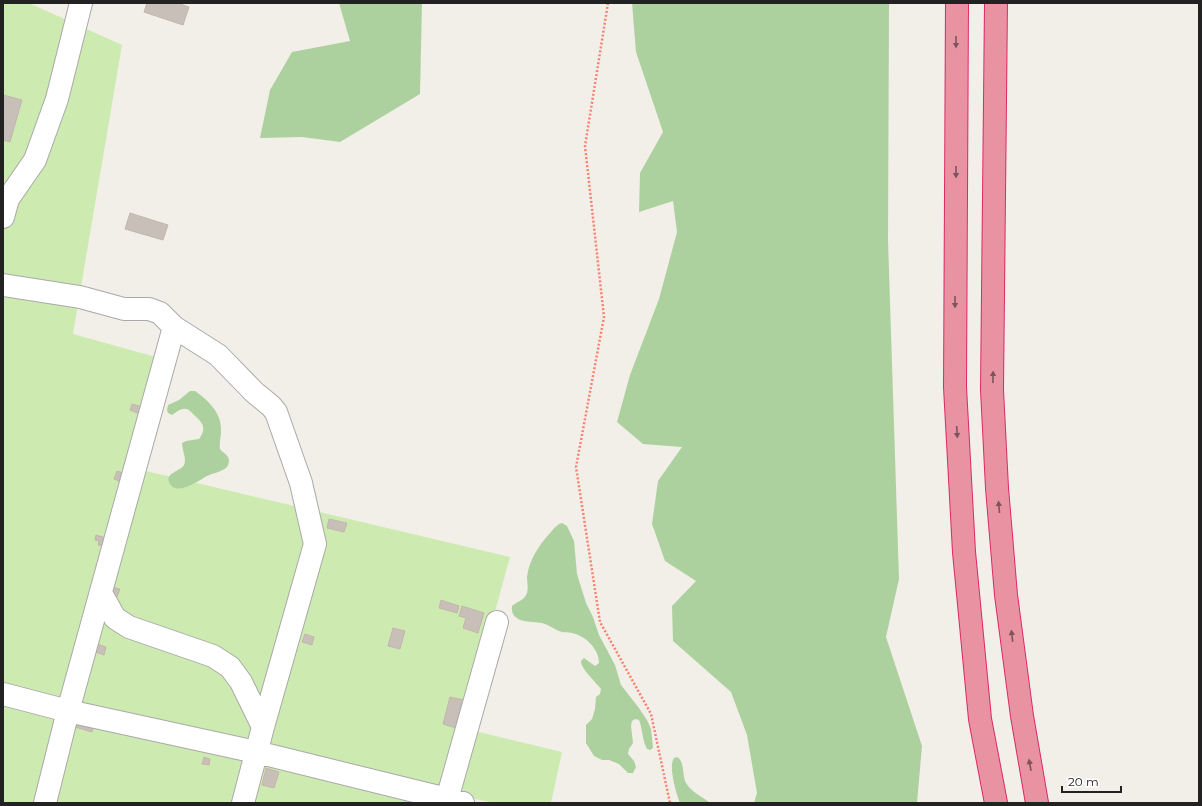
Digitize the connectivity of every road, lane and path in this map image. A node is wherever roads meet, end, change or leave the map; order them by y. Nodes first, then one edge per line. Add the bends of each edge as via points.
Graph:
1 (81, 3) edge
2 (608, 3) edge
3 (956, 3) edge
4 (996, 3) edge
5 (3, 217) edge
6 (3, 285) edge
7 (174, 327) junction
8 (101, 592) junction
9 (497, 622) dead end
10 (3, 694) edge
11 (68, 711) junction
12 (263, 727) junction
13 (256, 752) junction
14 (452, 802) edge
15 (45, 803) edge
16 (243, 803) edge
17 (670, 803) edge
18 (996, 803) edge
19 (1037, 803) edge

1 - 5 lane via 57,99 35,160 8,199
2 - 17 path via 585,146 604,317 576,467 600,622 651,714
3 -> 18 highway via 955,387 964,552 979,711
19 -> 4 highway via 1022,716 1006,595 992,390
6 - 7 lane via 80,297 124,309 149,309 160,313
7 - 8 lane
7 - 12 lane via 218,355 274,409 301,482 312,527 315,544
8 - 11 lane
8 - 12 lane via 115,618 129,626 212,656 230,667 241,682
9 - 14 lane
10 - 11 lane
11 - 13 lane
11 - 15 lane
12 - 13 lane
13 - 14 lane
13 - 16 lane

